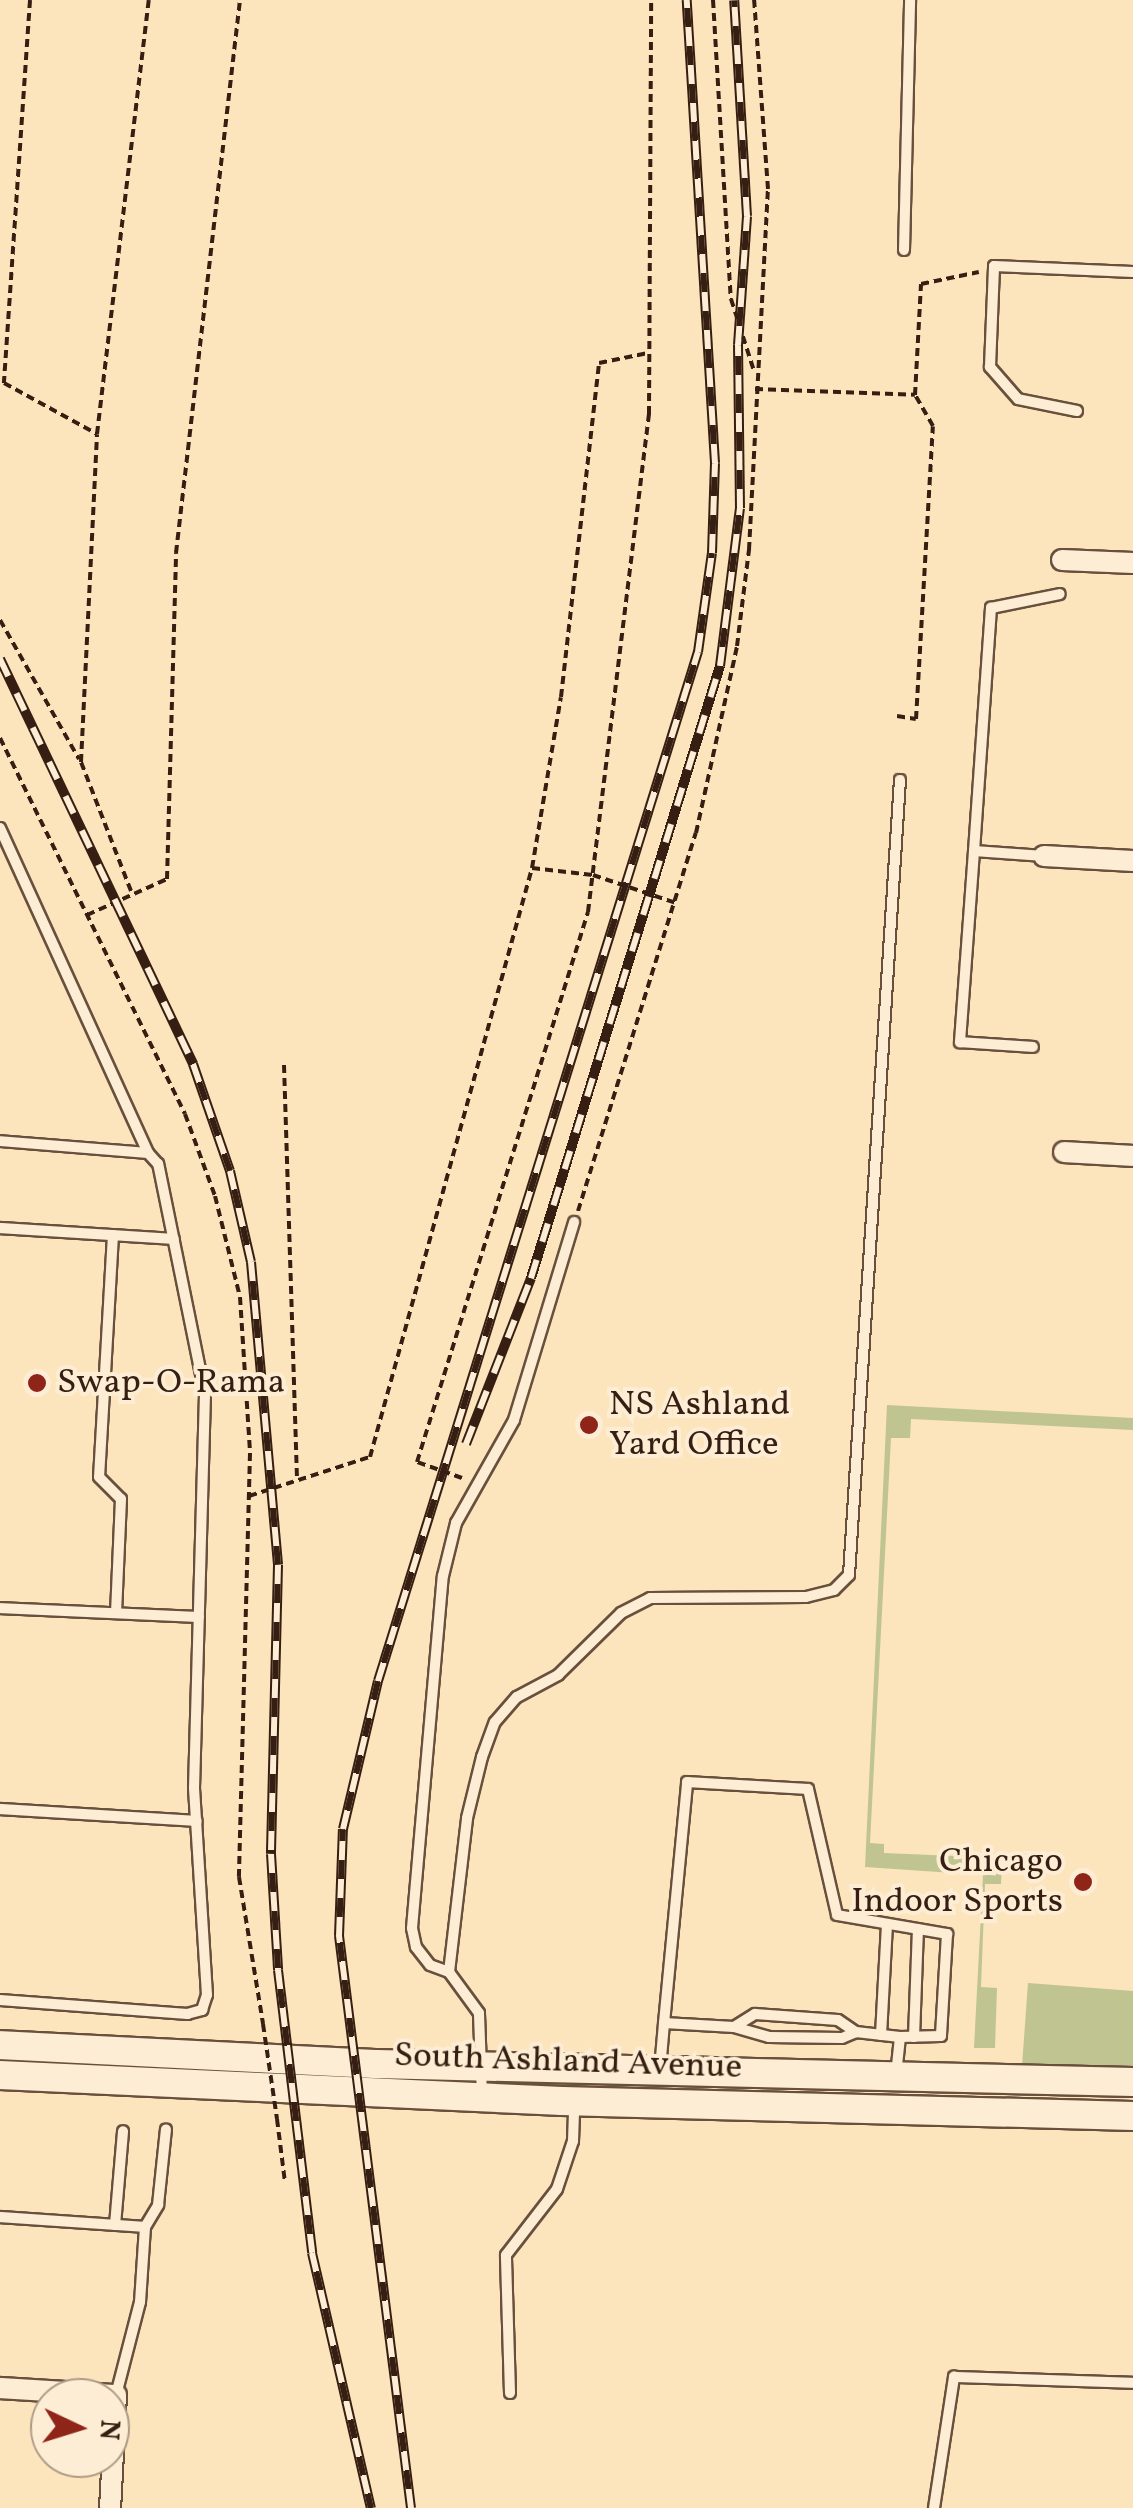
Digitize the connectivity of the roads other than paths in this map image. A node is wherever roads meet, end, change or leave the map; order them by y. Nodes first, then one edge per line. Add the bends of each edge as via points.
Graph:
1 (910, 0) edge
2 (904, 250) dead end
3 (1133, 272) edge
4 (1078, 411) dead end
5 (1062, 560) dead end
6 (1133, 564) edge
7 (1060, 594) dead end
8 (900, 780) dead end
9 (0, 828) edge
10 (974, 851) junction
11 (1044, 856) joint
12 (1133, 860) edge
13 (1032, 1047) dead end
14 (0, 1141) edge
15 (1064, 1152) dead end
16 (148, 1153) junction
17 (1133, 1156) edge
18 (574, 1222) road end
19 (0, 1228) edge
20 (113, 1235) junction
21 (174, 1240) junction
22 (0, 1608) edge
23 (116, 1613) junction
24 (199, 1616) junction
25 (0, 1809) edge
26 (197, 1821) junction
27 (887, 1924) junction
28 (918, 1929) junction
29 (450, 1972) junction
30 (0, 2000) edge
31 (664, 2023) junction
32 (734, 2026) junction
33 (856, 2032) junction
34 (881, 2035) junction
35 (900, 2037) junction
36 (914, 2037) junction
37 (0, 2045) edge
38 (480, 2066) junction
39 (660, 2070) junction
40 (0, 2074) edge
41 (896, 2076) junction
42 (1133, 2082) edge
43 (482, 2098) junction
44 (574, 2102) junction
45 (1133, 2116) edge
46 (166, 2129) dead end
47 (124, 2131) dead end
48 (0, 2217) edge
49 (115, 2225) junction
50 (145, 2227) junction
51 (120, 2378) edge
52 (1133, 2383) edge
53 (0, 2388) edge
54 (30, 2390) edge
55 (510, 2393) dead end
56 (112, 2478) edge
57 (110, 2508) edge
58 (934, 2508) edge

1 - 2 lane
3 - 4 lane via 993,267 990,366 1018,398
5 - 6 street
7 - 10 lane via 991,608
8 - 29 lane via 849,1574 834,1590 806,1597 650,1598 621,1614 558,1675 517,1697 496,1722 479,1768
9 - 16 lane
10 - 11 lane
10 - 13 lane via 960,1042
11 - 12 street
14 - 16 lane
15 - 17 street
16 - 21 lane via 158,1164
18 - 29 lane via 514,1420 456,1523 443,1576 412,1928 430,1965
19 - 20 lane
20 - 21 lane
20 - 23 lane via 98,1477 121,1499
21 - 24 lane via 205,1394
22 - 23 lane
23 - 24 lane
24 - 26 lane
25 - 26 lane
26 - 30 lane via 202,2010
27 - 28 lane
27 - 31 lane via 837,1915 808,1789 687,1782
27 - 34 lane
28 - 36 lane
28 - 36 lane via 947,1934 941,2036
29 - 38 lane via 479,2013
31 - 32 lane
31 - 39 lane
32 - 33 lane via 769,2037 842,2038
32 - 33 lane via 756,2014 838,2020
33 - 34 lane
34 - 35 lane
35 - 36 lane
35 - 41 lane
37 - 38 main road, South Ashland Avenue
38 - 39 main road, South Ashland Avenue
38 - 43 lane
39 - 41 main road, South Ashland Avenue
40 - 43 main road, South Ashland Avenue
41 - 42 main road, South Ashland Avenue
43 - 44 main road, South Ashland Avenue
44 - 45 main road, South Ashland Avenue
44 - 55 lane via 573,2141 558,2189 506,2254
46 - 50 lane via 158,2206
47 - 49 lane
48 - 49 lane
49 - 50 lane
50 - 51 lane via 140,2302
52 - 58 lane via 954,2377
53 - 54 street
56 - 57 street

